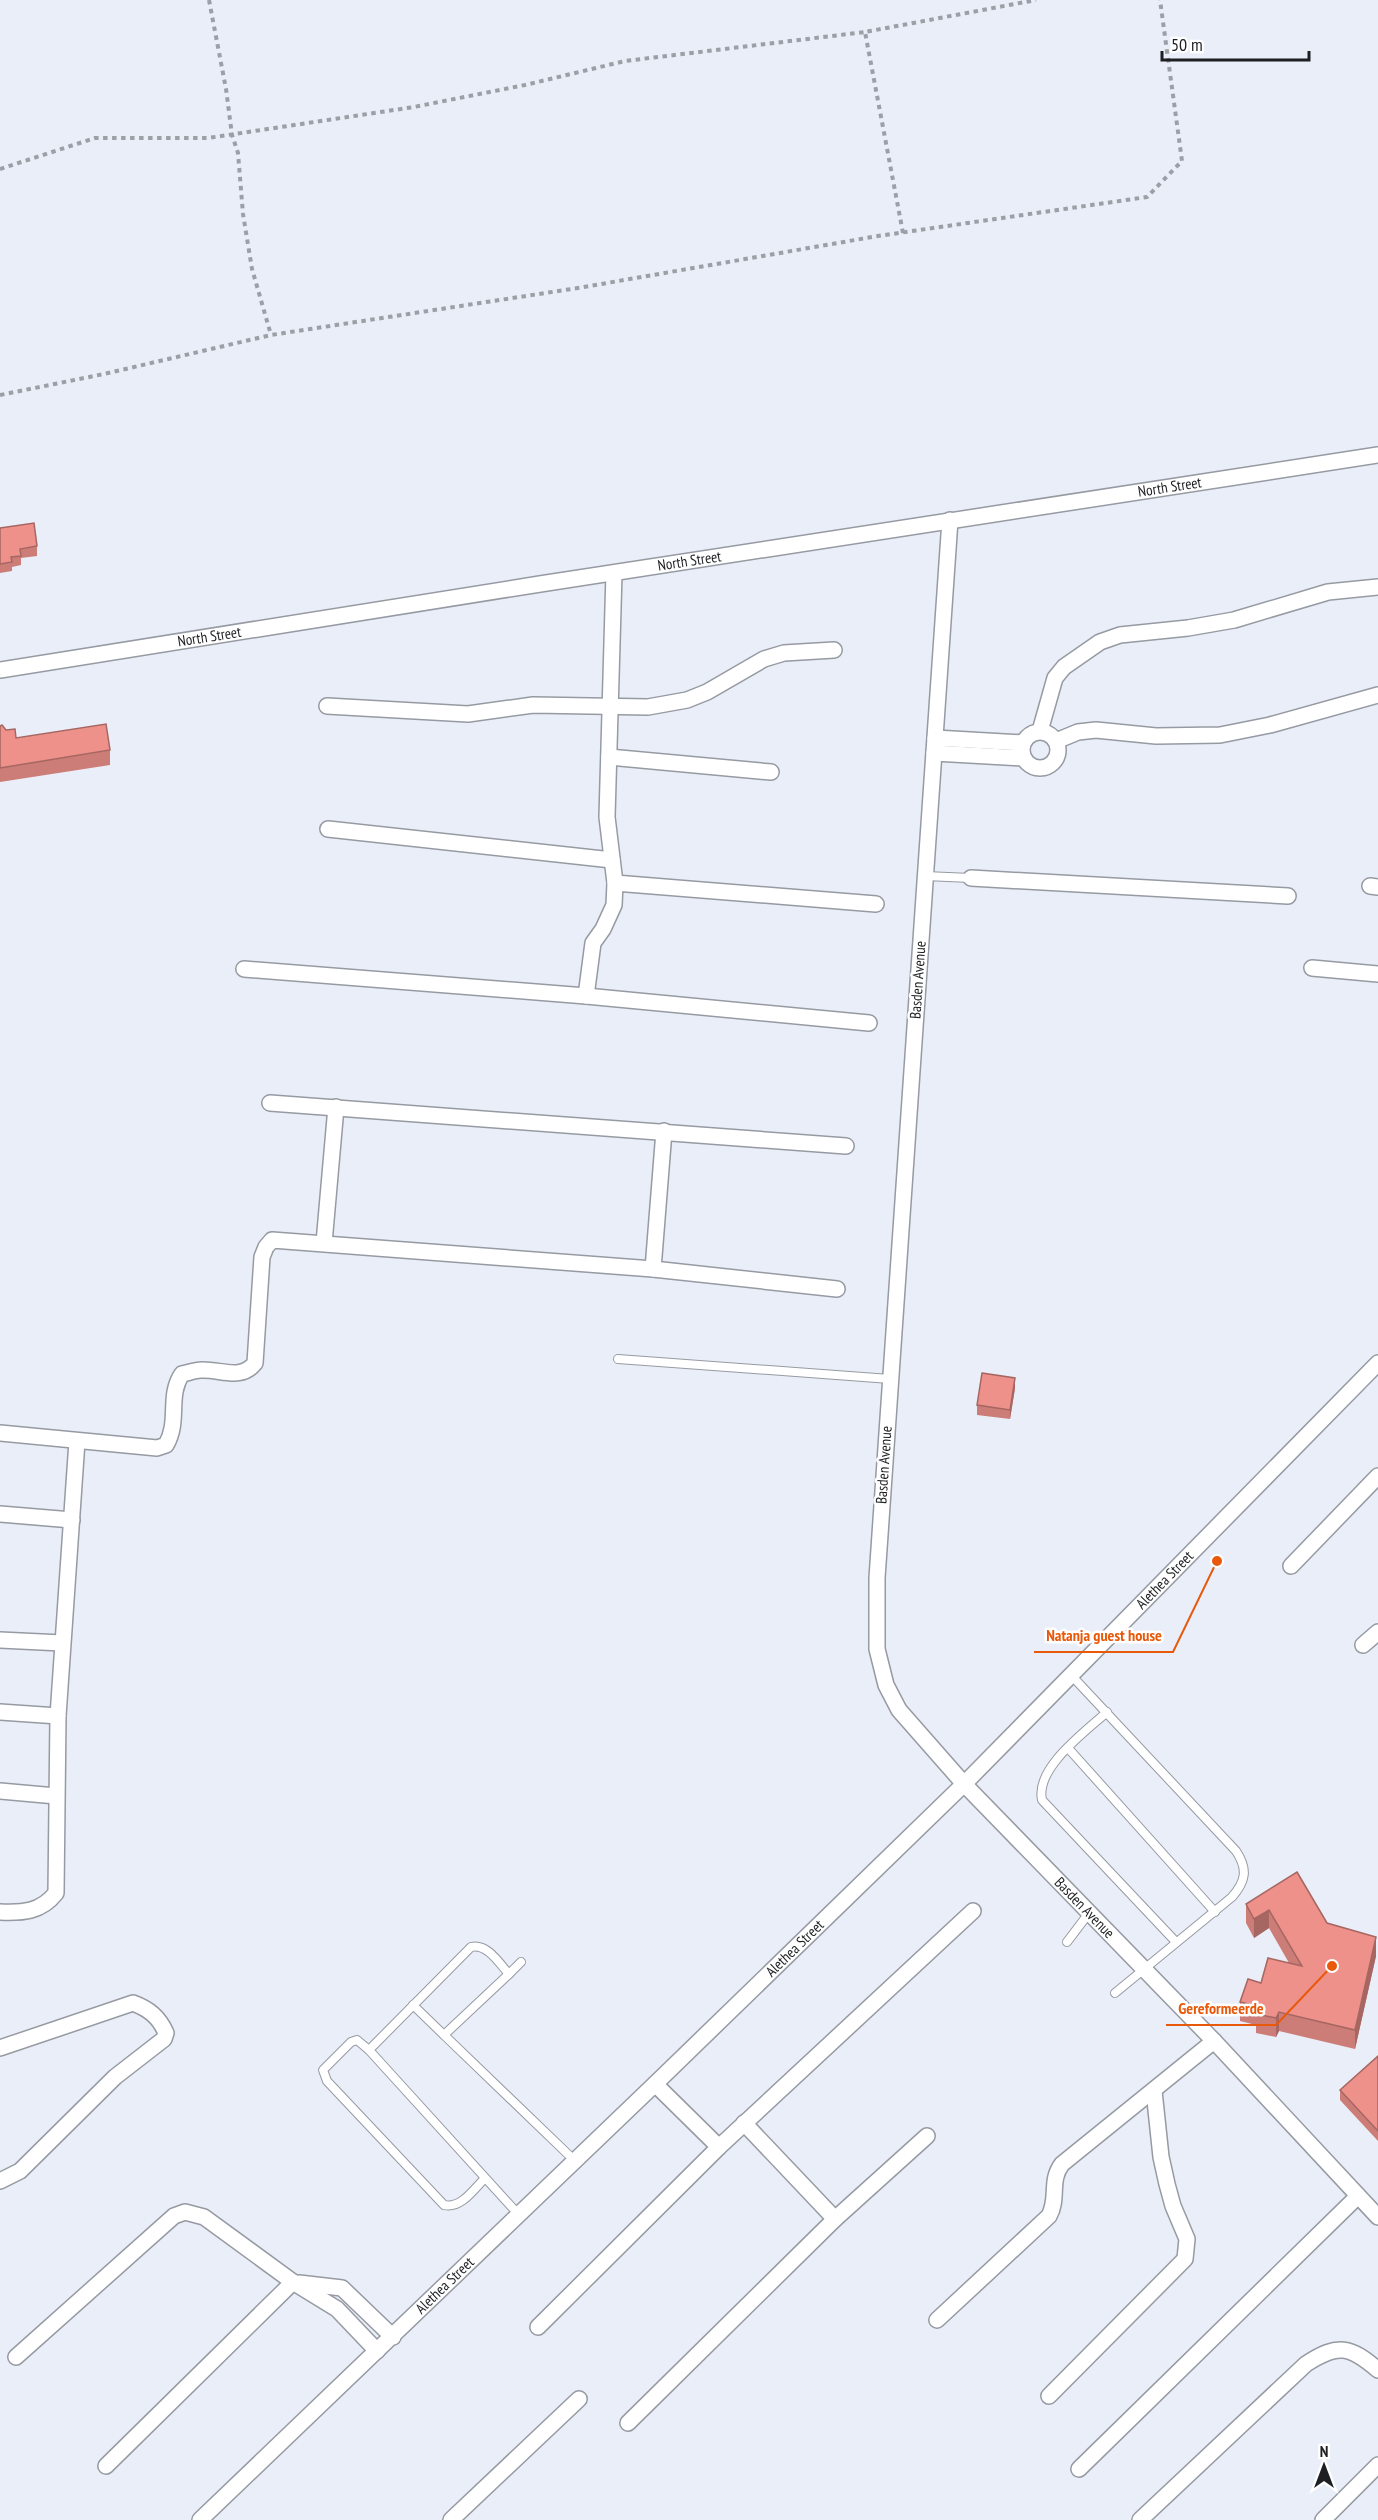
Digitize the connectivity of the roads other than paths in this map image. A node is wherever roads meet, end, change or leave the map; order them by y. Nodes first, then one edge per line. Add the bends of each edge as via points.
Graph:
1 (1378, 455) edge
2 (950, 520) junction
3 (614, 573) junction
4 (1378, 587) edge
5 (834, 650) dead end
6 (0, 670) edge
7 (1378, 695) edge
8 (327, 706) dead end
9 (610, 706) junction
10 (1040, 731) junction
11 (1056, 741) junction
12 (1023, 742) junction
13 (934, 746) junction
14 (609, 757) junction
15 (1023, 758) junction
16 (771, 772) dead end
17 (328, 829) dead end
18 (612, 860) junction
19 (925, 876) junction
20 (971, 878) joint
21 (615, 883) junction
22 (1288, 896) dead end
23 (876, 904) dead end
24 (1312, 968) dead end
25 (244, 969) dead end
26 (1378, 974) edge
27 (586, 996) junction
28 (869, 1023) dead end
29 (270, 1102) dead end
30 (336, 1107) junction
31 (664, 1131) junction
32 (846, 1146) dead end
33 (324, 1243) junction
34 (653, 1269) junction
35 (837, 1289) dead end
36 (618, 1359) dead end
37 (1378, 1363) edge
38 (890, 1379) junction
39 (0, 1433) edge
40 (77, 1441) junction
41 (1378, 1476) edge
42 (0, 1514) edge
43 (72, 1520) junction
44 (1291, 1566) dead end
45 (1378, 1632) edge
46 (0, 1640) edge
47 (62, 1643) junction
48 (1363, 1646) dead end
49 (1071, 1675) junction
50 (0, 1712) edge
51 (1107, 1712) junction
52 (58, 1716) junction
53 (1068, 1748) junction
54 (964, 1784) junction
55 (0, 1791) edge
56 (57, 1796) junction
57 (973, 1911) dead end
58 (1215, 1911) junction
59 (0, 1912) edge
60 (1089, 1913) junction
61 (1067, 1942) dead end
62 (1176, 1942) junction
63 (521, 1962) dead end
64 (1142, 1970) junction
65 (508, 1974) junction
66 (1115, 1993) dead end
67 (413, 2005) junction
68 (444, 2035) junction
69 (1214, 2041) junction
70 (0, 2048) edge
71 (369, 2050) junction
72 (655, 2084) junction
73 (1154, 2091) junction
74 (744, 2123) junction
75 (927, 2136) dead end
76 (719, 2147) junction
77 (575, 2161) junction
78 (485, 2178) junction
79 (0, 2181) edge
80 (1358, 2196) junction
81 (519, 2215) junction
82 (1378, 2217) edge
83 (835, 2219) junction
84 (293, 2282) junction
85 (937, 2320) dead end
86 (538, 2327) dead end
87 (393, 2337) junction
88 (377, 2351) junction
89 (16, 2357) dead end
90 (1377, 2368) edge
91 (1049, 2396) dead end
92 (579, 2399) dead end
93 (628, 2423) dead end
94 (1378, 2465) edge
95 (106, 2466) dead end
96 (1079, 2469) dead end
97 (205, 2519) edge
98 (451, 2520) edge
99 (1140, 2520) edge
100 (1323, 2520) edge

1 - 2 street, North Street
2 - 3 street, North Street
2 - 13 street, Basden Avenue
3 - 6 street, North Street
3 - 9 street
4 - 10 street via 1328,592 1234,620 1120,635 1100,642 1055,678
5 - 9 street via 784,652 687,700 648,707
7 - 11 street via 1220,735 1156,736 1096,730
8 - 9 street via 468,714 533,705
9 - 14 street
10 - 11 street
10 - 12 street
11 - 15 street via 1056,760 1049,767 1030,767
12 - 13 street
12 - 15 street
13 - 15 street
13 - 19 street, Basden Avenue
14 - 16 street
14 - 18 street via 607,817
17 - 18 street
18 - 21 street
19 - 20 lane
19 - 38 street, Basden Avenue
20 - 22 street
21 - 23 street
21 - 27 street via 614,905 593,943
24 - 26 street
25 - 27 street
27 - 28 street
29 - 30 street
30 - 31 street
30 - 33 street
31 - 32 street
31 - 34 street
33 - 34 street
33 - 40 street via 272,1240 266,1247 262,1257 255,1363 249,1371 238,1374 200,1370 182,1374 175,1384 174,1428 166,1445 157,1448
34 - 35 street
36 - 38 lane
37 - 49 street, Alethea Street
38 - 54 street, Basden Avenue via 877,1578 878,1649 886,1685 899,1710
39 - 40 street
40 - 43 street
41 - 44 street
42 - 43 street
43 - 47 street
45 - 48 street
46 - 47 street
47 - 52 street
49 - 51 lane
49 - 54 street, Alethea Street
50 - 52 street
51 - 53 lane
51 - 58 lane via 1243,1861 1242,1886
52 - 56 street
53 - 58 lane
53 - 62 lane via 1045,1774 1040,1784 1041,1800
54 - 60 street, Basden Avenue
54 - 72 street, Alethea Street
55 - 56 street
56 - 59 street via 56,1893 48,1903 32,1911
57 - 74 street
58 - 62 lane
60 - 61 lane
60 - 64 street, Basden Avenue
62 - 64 lane
63 - 65 lane
64 - 66 lane
64 - 69 street, Basden Avenue
65 - 67 lane via 484,1947 477,1945
65 - 68 lane
67 - 68 lane
67 - 71 lane
68 - 77 lane
69 - 73 street
69 - 80 street, Basden Avenue
70 - 79 street via 133,2003 156,2016 166,2033 165,2039 115,2077 21,2171
71 - 78 lane
71 - 78 lane via 357,2040 351,2042 323,2070 327,2081 444,2205 458,2204
72 - 76 street
72 - 77 street, Alethea Street
73 - 85 street via 1062,2164 1055,2172 1054,2206 1049,2216
73 - 91 street via 1167,2184 1187,2239 1185,2259
74 - 76 street
74 - 83 street
75 - 83 street
76 - 86 street
77 - 81 street, Alethea Street
78 - 81 lane
80 - 82 street, Basden Avenue
80 - 96 street
81 - 87 street, Alethea Street
83 - 93 street
84 - 87 street via 342,2288
84 - 88 street via 337,2309
84 - 89 street via 204,2217 185,2212 169,2221
84 - 95 street
87 - 88 street, Alethea Street
88 - 97 street, Alethea Street
90 - 99 street via 1340,2348 1324,2352 1306,2364
92 - 98 street
94 - 100 street

